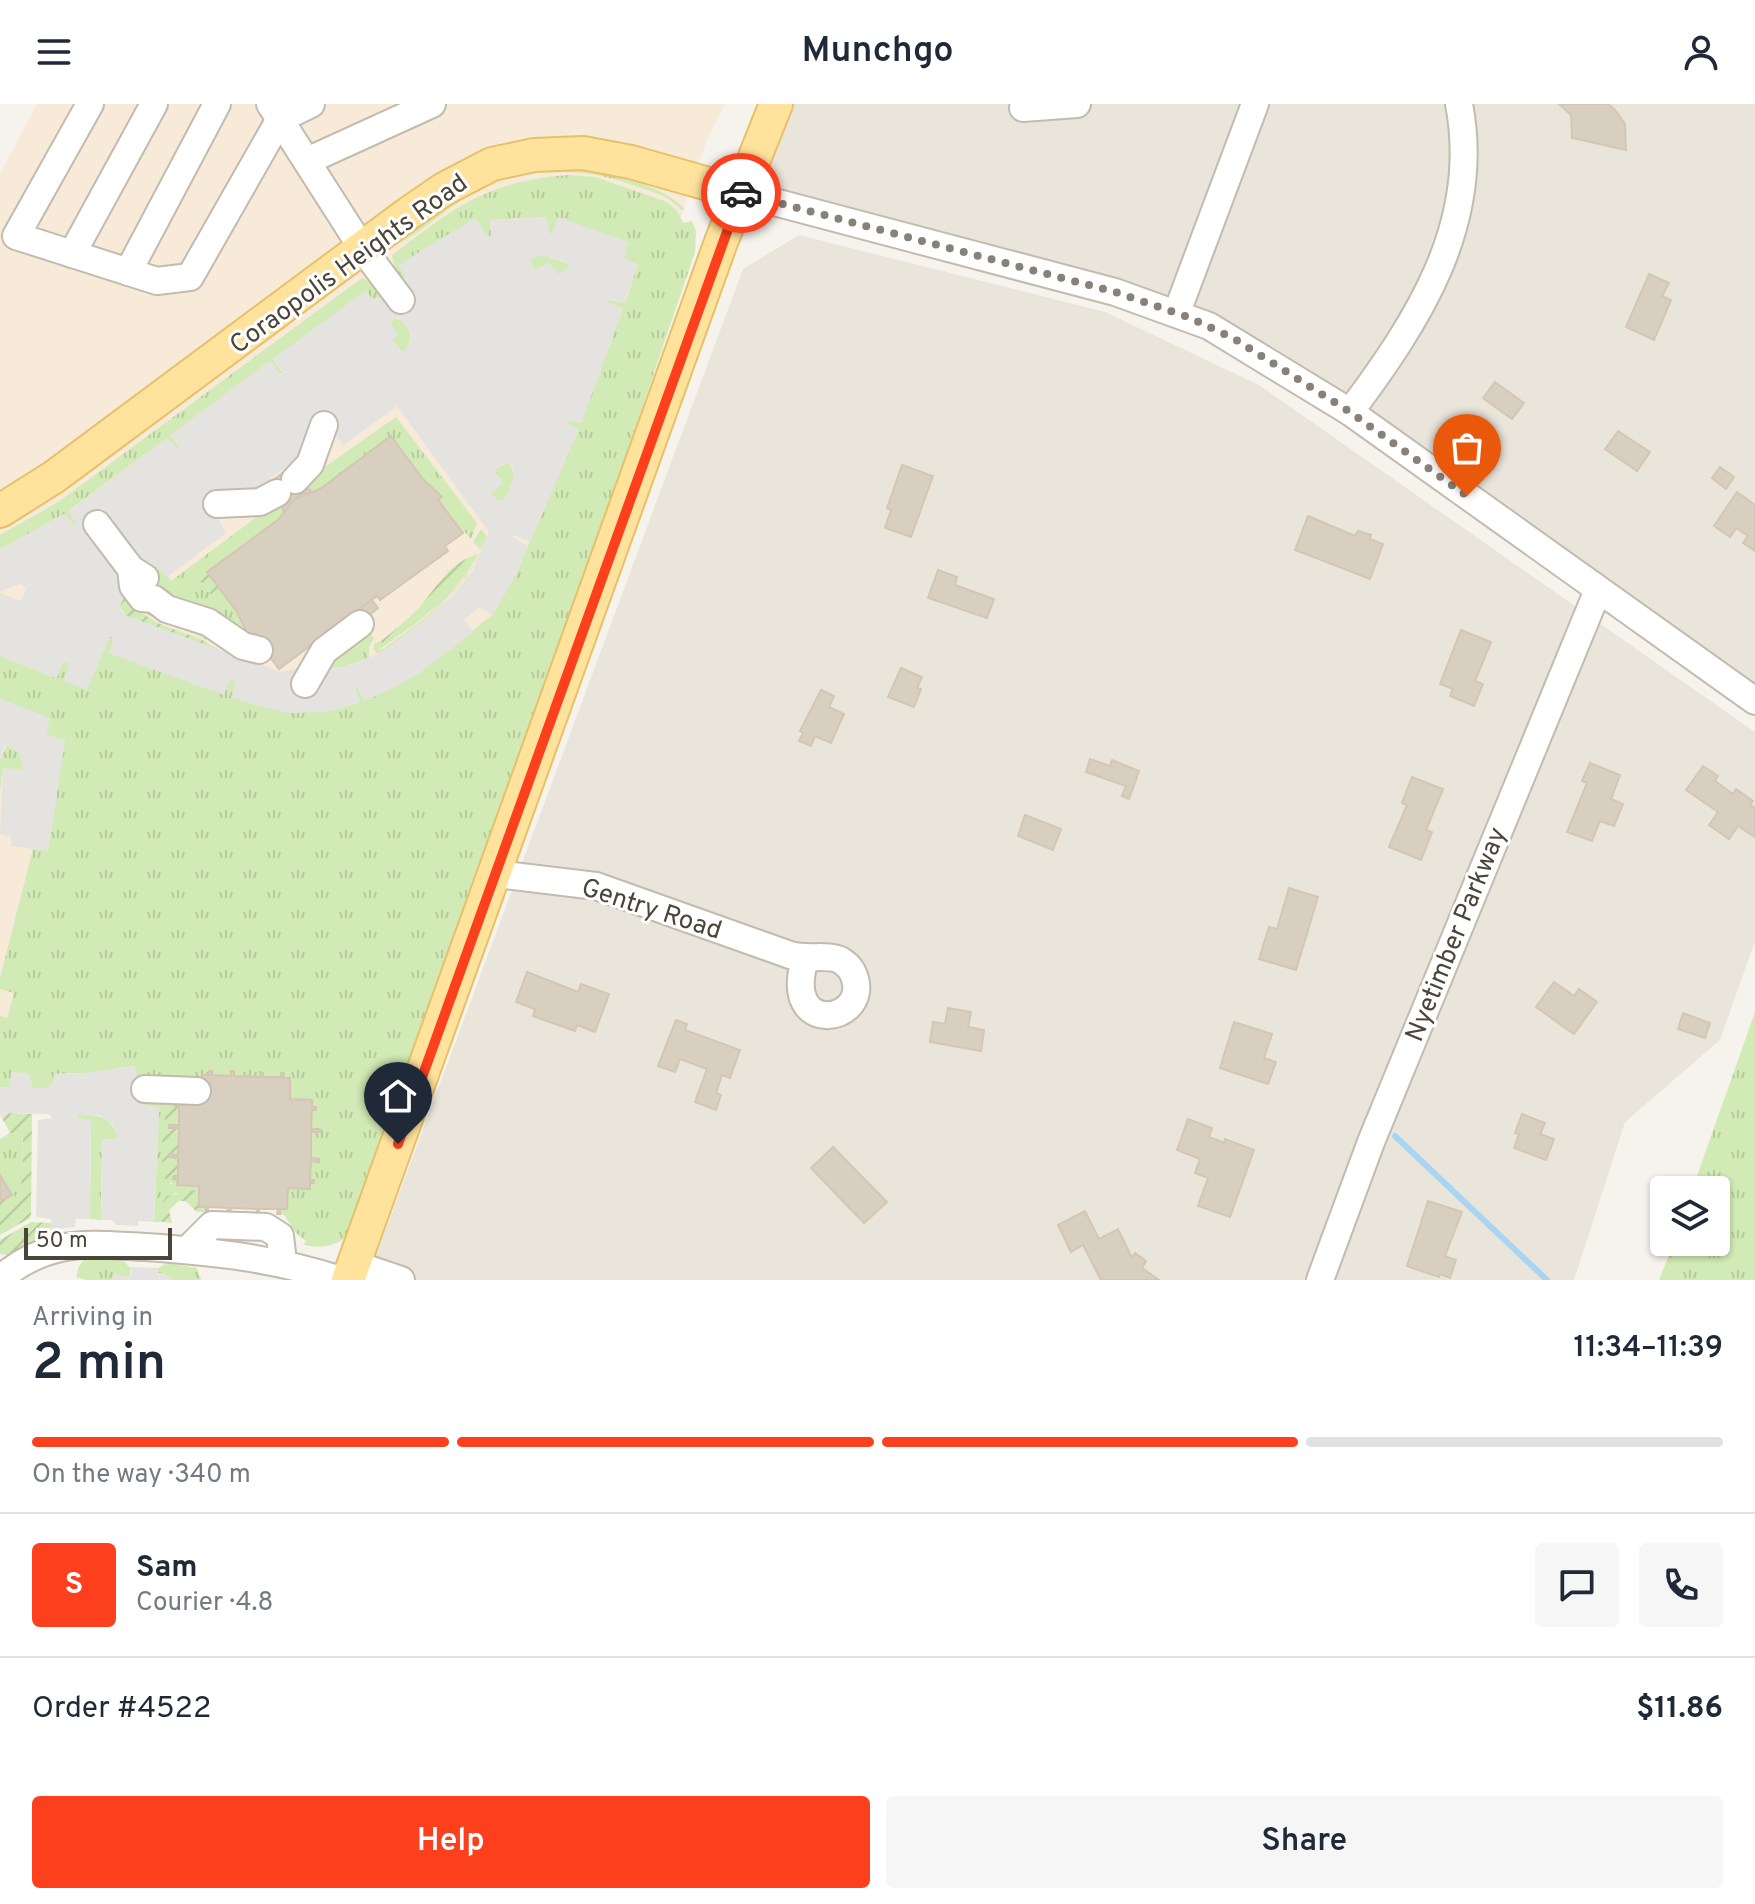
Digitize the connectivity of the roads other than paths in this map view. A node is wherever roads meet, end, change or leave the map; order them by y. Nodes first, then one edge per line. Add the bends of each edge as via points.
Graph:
1 (90, 104) edge
2 (154, 104) edge
3 (217, 104) edge
4 (311, 104) edge
5 (432, 104) edge
6 (776, 104) edge
7 (1077, 104) edge
8 (1255, 104) edge
9 (1459, 104) edge
10 (1023, 108) dead end
11 (275, 112) edge
12 (307, 161) junction
13 (740, 193) junction
14 (362, 248) junction
15 (72, 254) junction
16 (128, 272) junction
17 (401, 300) dead end
18 (1177, 312) junction
19 (1350, 412) junction
20 (324, 425) dead end
21 (217, 504) dead end
22 (0, 511) edge
23 (97, 524) dead end
24 (1598, 590) junction
25 (360, 624) dead end
26 (259, 650) dead end
27 (305, 684) dead end
28 (1755, 701) edge
29 (496, 874) junction
30 (805, 959) dead end
31 (145, 1089) dead end
32 (197, 1091) dead end
33 (1, 1275) edge
34 (348, 1275) edge
35 (401, 1280) edge
36 (1320, 1280) edge

1 - 15 street via 16,236
2 - 15 street
3 - 16 street
4 - 11 street
5 - 12 street
6 - 13 main road
7 - 10 street
8 - 18 street
9 - 19 street via 1465,138 1458,212 1443,263 1396,351
11 - 12 street
11 - 16 street via 190,277 157,281
12 - 14 street
13 - 14 main road, Coraopolis Heights Road via 607,157 534,155 472,173
13 - 18 street, Coraopolis Heights Road
13 - 29 main road
14 - 17 street
14 - 22 main road, Coraopolis Heights Road via 54,477
15 - 16 street
18 - 19 street, Coraopolis Heights Road via 1233,338
19 - 24 street, Coraopolis Heights Road
20 - 21 street via 310,464 286,486 260,502
23 - 26 street via 131,569 133,586 142,598 208,622 243,646
24 - 28 street, Coraopolis Heights Road
24 - 36 street, Nyetimber Parkway via 1388,1098
25 - 27 street via 324,651
29 - 30 street, Gentry Road via 596,886
29 - 34 main road
31 - 32 street
33 - 34 street via 38,1255 96,1244 247,1255
34 - 35 street

